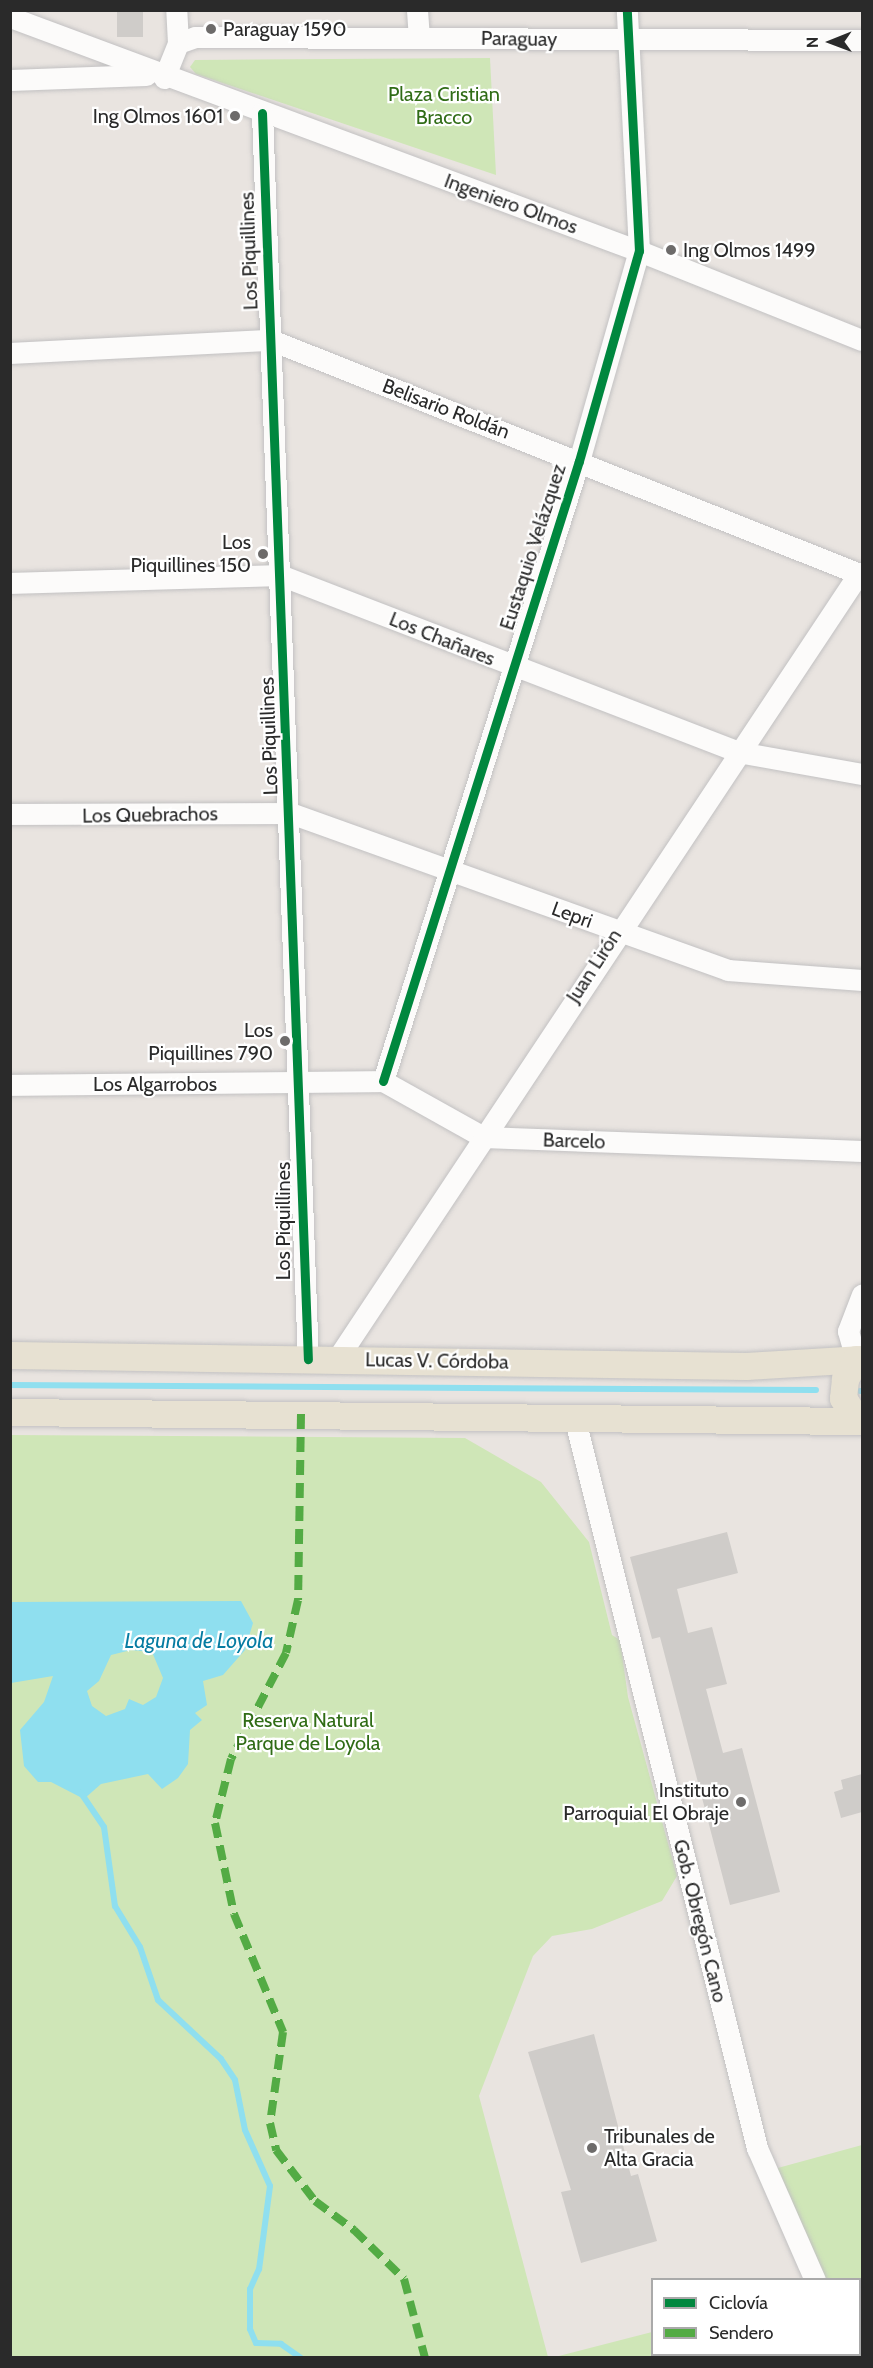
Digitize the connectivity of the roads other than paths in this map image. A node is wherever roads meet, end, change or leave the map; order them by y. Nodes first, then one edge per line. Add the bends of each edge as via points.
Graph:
1 (176, 10) edge
2 (417, 10) edge
3 (627, 10) edge
4 (10, 17) edge
5 (419, 38) junction
6 (630, 40) junction
7 (862, 40) edge
8 (178, 43) junction
9 (160, 76) junction
10 (10, 80) edge
11 (262, 113) junction
12 (639, 251) junction
13 (271, 340) junction
14 (862, 340) edge
15 (10, 353) edge
16 (579, 461) junction
17 (280, 575) junction
18 (860, 576) edge
19 (10, 583) edge
20 (514, 667) junction
21 (738, 752) junction
22 (862, 774) edge
23 (290, 813) junction
24 (10, 814) edge
25 (450, 871) junction
26 (617, 930) junction
27 (862, 980) edge
28 (383, 1082) junction
29 (300, 1083) junction
30 (10, 1085) edge
31 (483, 1137) junction
32 (862, 1151) edge
33 (862, 1295) edge
34 (10, 1355) edge
35 (308, 1359) junction
36 (337, 1359) junction
37 (859, 1359) edge
38 (10, 1412) edge
39 (574, 1416) junction
40 (860, 1421) edge
41 (814, 2278) edge

1 - 8 street
2 - 5 street
3 - 6 street, Eustaquio Velázquez
4 - 9 street, Ingeniero Olmos
5 - 6 street, Paraguay
5 - 8 street, Paraguay via 195,38
6 - 7 street, Paraguay
6 - 12 street, Eustaquio Velázquez
8 - 9 street
9 - 10 street
9 - 11 street, Ingeniero Olmos
11 - 12 street, Ingeniero Olmos
11 - 13 street, Los Piquillines
12 - 14 street, Ingeniero Olmos
12 - 16 street, Eustaquio Velázquez
13 - 15 street, Belisario Roldán
13 - 16 street, Belisario Roldán
13 - 17 street, Los Piquillines
16 - 18 street, Belisario Roldán
16 - 20 street, Eustaquio Velázquez
17 - 19 street, Los Chañares
17 - 20 street, Los Chañares
17 - 23 street, Los Piquillines
18 - 21 street, Juan Lirón
20 - 21 street, Los Chañares
20 - 25 street, Eustaquio Velázquez
21 - 22 street, Los Chañares
21 - 26 street, Juan Lirón
23 - 24 street, Los Quebrachos
23 - 25 street, Lepri
23 - 29 street, Los Piquillines
25 - 26 street, Lepri
25 - 28 street, Eustaquio Velázquez
26 - 27 street, Lepri via 728,970
26 - 31 street, Juan Lirón
28 - 29 street, Barcelo
28 - 31 street, Barcelo
29 - 30 street, Los Algarrobos
29 - 35 street, Los Piquillines via 302,1288
31 - 32 street, Barcelo
31 - 36 street, Juan Lirón
33 - 37 street via 848,1331
34 - 35 main road, Lucas V. Córdoba
35 - 36 main road, Lucas V. Córdoba
36 - 37 main road, Lucas V. Córdoba via 746,1366
37 - 40 main road via 844,1379 843,1398
38 - 39 main road
39 - 40 main road
39 - 41 street, Gob. Obregón Cano via 757,2148

